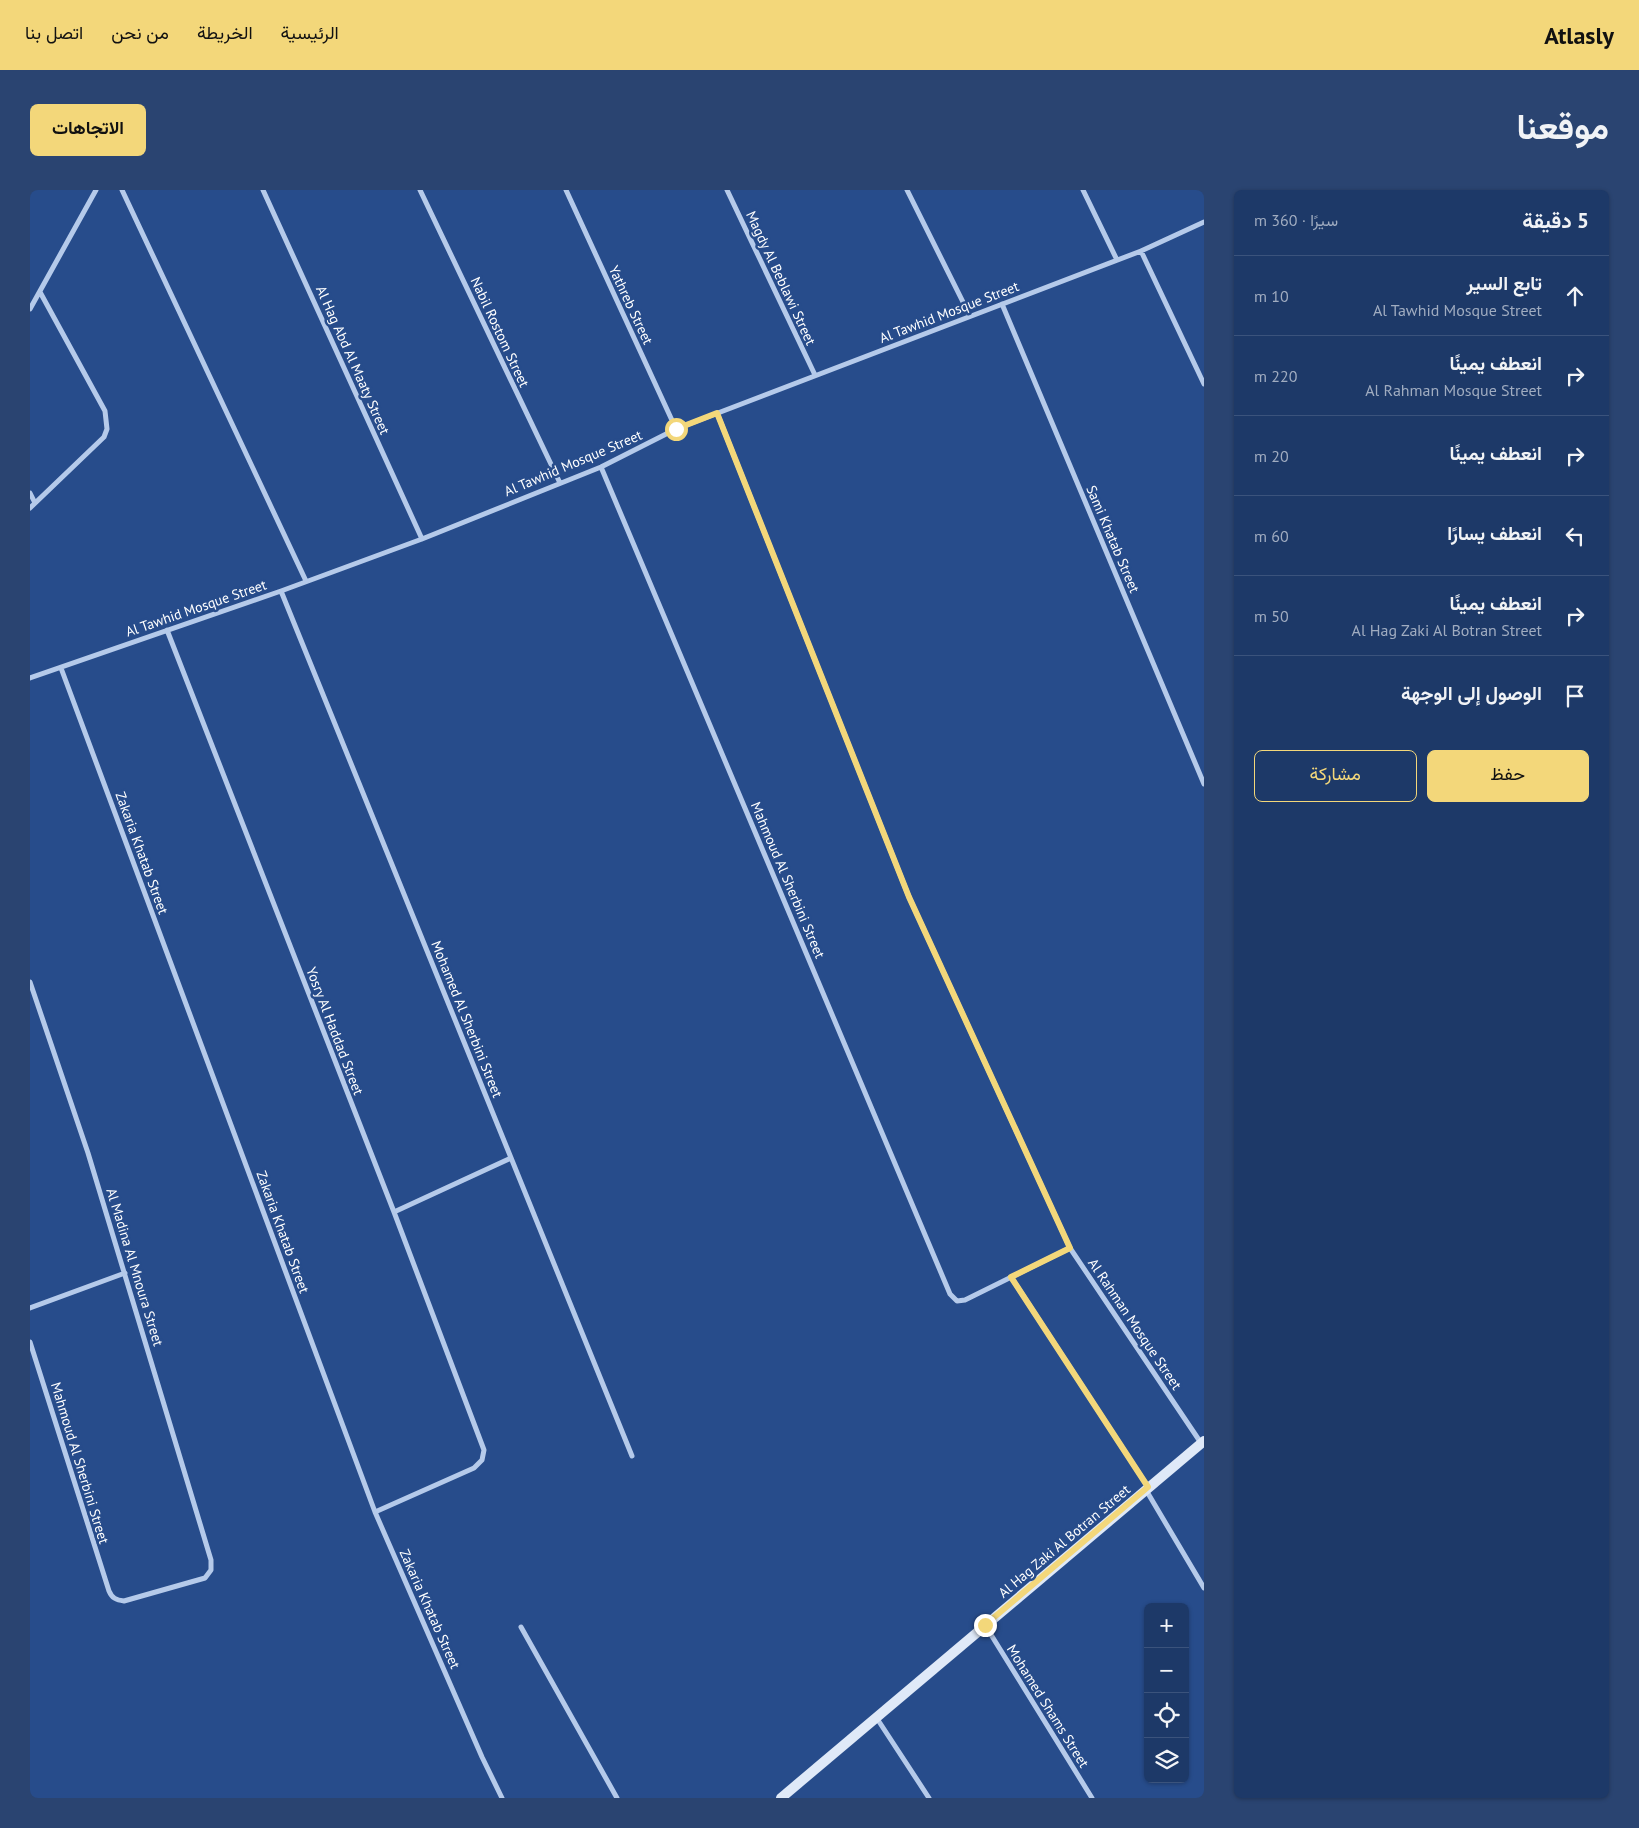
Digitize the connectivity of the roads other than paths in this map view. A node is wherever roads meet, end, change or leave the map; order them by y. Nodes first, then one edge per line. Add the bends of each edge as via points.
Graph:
1 (96, 190) edge
2 (122, 190) edge
3 (263, 190) edge
4 (420, 190) edge
5 (566, 190) edge
6 (727, 190) edge
7 (907, 190) edge
8 (1083, 190) edge
9 (1204, 222) edge
10 (1141, 251) junction
11 (1117, 260) junction
12 (40, 292) junction
13 (1002, 304) junction
14 (30, 310) edge
15 (970, 316) junction
16 (815, 375) junction
17 (1204, 384) edge
18 (717, 413) junction
19 (676, 429) junction
20 (601, 467) junction
21 (560, 483) junction
22 (30, 494) edge
23 (35, 503) junction
24 (30, 508) edge
25 (422, 538) junction
26 (306, 581) junction
27 (281, 591) junction
28 (167, 630) junction
29 (61, 668) junction
30 (30, 678) edge
31 (1204, 784) edge
32 (30, 982) edge
33 (511, 1158) junction
34 (394, 1212) junction
35 (1070, 1248) junction
36 (125, 1273) junction
37 (1011, 1277) junction
38 (30, 1308) edge
39 (30, 1342) edge
40 (1203, 1442) edge
41 (632, 1456) dead end
42 (1147, 1489) junction
43 (376, 1512) junction
44 (1204, 1588) edge
45 (108, 1591) joint
46 (985, 1625) junction
47 (521, 1627) dead end
48 (876, 1716) junction
49 (502, 1798) edge
50 (617, 1798) edge
51 (782, 1798) edge
52 (929, 1798) edge
53 (1092, 1798) edge

1 - 12 street
2 - 26 street
3 - 25 street, Al Hag Abd Al Maaty Street
4 - 21 street, Nabil Rostom Street
5 - 19 street, Yathreb Street
6 - 16 street, Magdy Al Beblawi Street
7 - 15 street
8 - 11 street
9 - 10 street, Al Tawhid Mosque Street
10 - 11 street, Al Tawhid Mosque Street
10 - 17 street
11 - 13 street, Al Tawhid Mosque Street
12 - 14 street
12 - 23 street via 105,411 107,429 104,437
13 - 15 street, Al Tawhid Mosque Street
13 - 31 street, Sami Khatab Street
15 - 16 street, Al Tawhid Mosque Street
16 - 18 street, Al Tawhid Mosque Street
18 - 19 street, Al Tawhid Mosque Street
18 - 35 street, Al Rahman Mosque Street via 909,897
19 - 20 street, Al Tawhid Mosque Street
20 - 21 street, Al Tawhid Mosque Street
20 - 37 street, Mahmoud Al Sherbini Street via 950,1294 958,1301 965,1300
21 - 25 street, Al Tawhid Mosque Street
22 - 23 street
23 - 24 street
25 - 26 street, Al Tawhid Mosque Street
26 - 27 street, Al Tawhid Mosque Street
27 - 28 street, Al Tawhid Mosque Street
27 - 33 street, Mohamed Al Sherbini Street
28 - 29 street, Al Tawhid Mosque Street
28 - 34 street, Yosry Al Haddad Street
29 - 30 street, Al Tawhid Mosque Street
29 - 43 street, Zakaria Khatab Street
32 - 36 street, Al Madina Al Mnoura Street
33 - 34 street
33 - 41 street, Mohamed Al Sherbini Street
34 - 43 street, Yosry Al Haddad Street via 484,1450 482,1460 474,1468
35 - 37 street
35 - 40 street, Al Rahman Mosque Street
36 - 38 street
36 - 45 street, Al Madina Al Mnoura Street via 211,1560 205,1578 196,1582 124,1601 112,1597
37 - 42 street
39 - 45 street, Mahmoud Al Sherbini Street
40 - 42 street, Al Hag Zaki Al Botran Street
42 - 44 street
42 - 46 street, Al Hag Zaki Al Botran Street
43 - 49 street, Zakaria Khatab Street
46 - 48 street, Al Hag Zaki Al Botran Street
46 - 53 street, Mohamed Shams Street
47 - 50 street
48 - 51 street, Al Hag Zaki Al Botran Street
48 - 52 street

